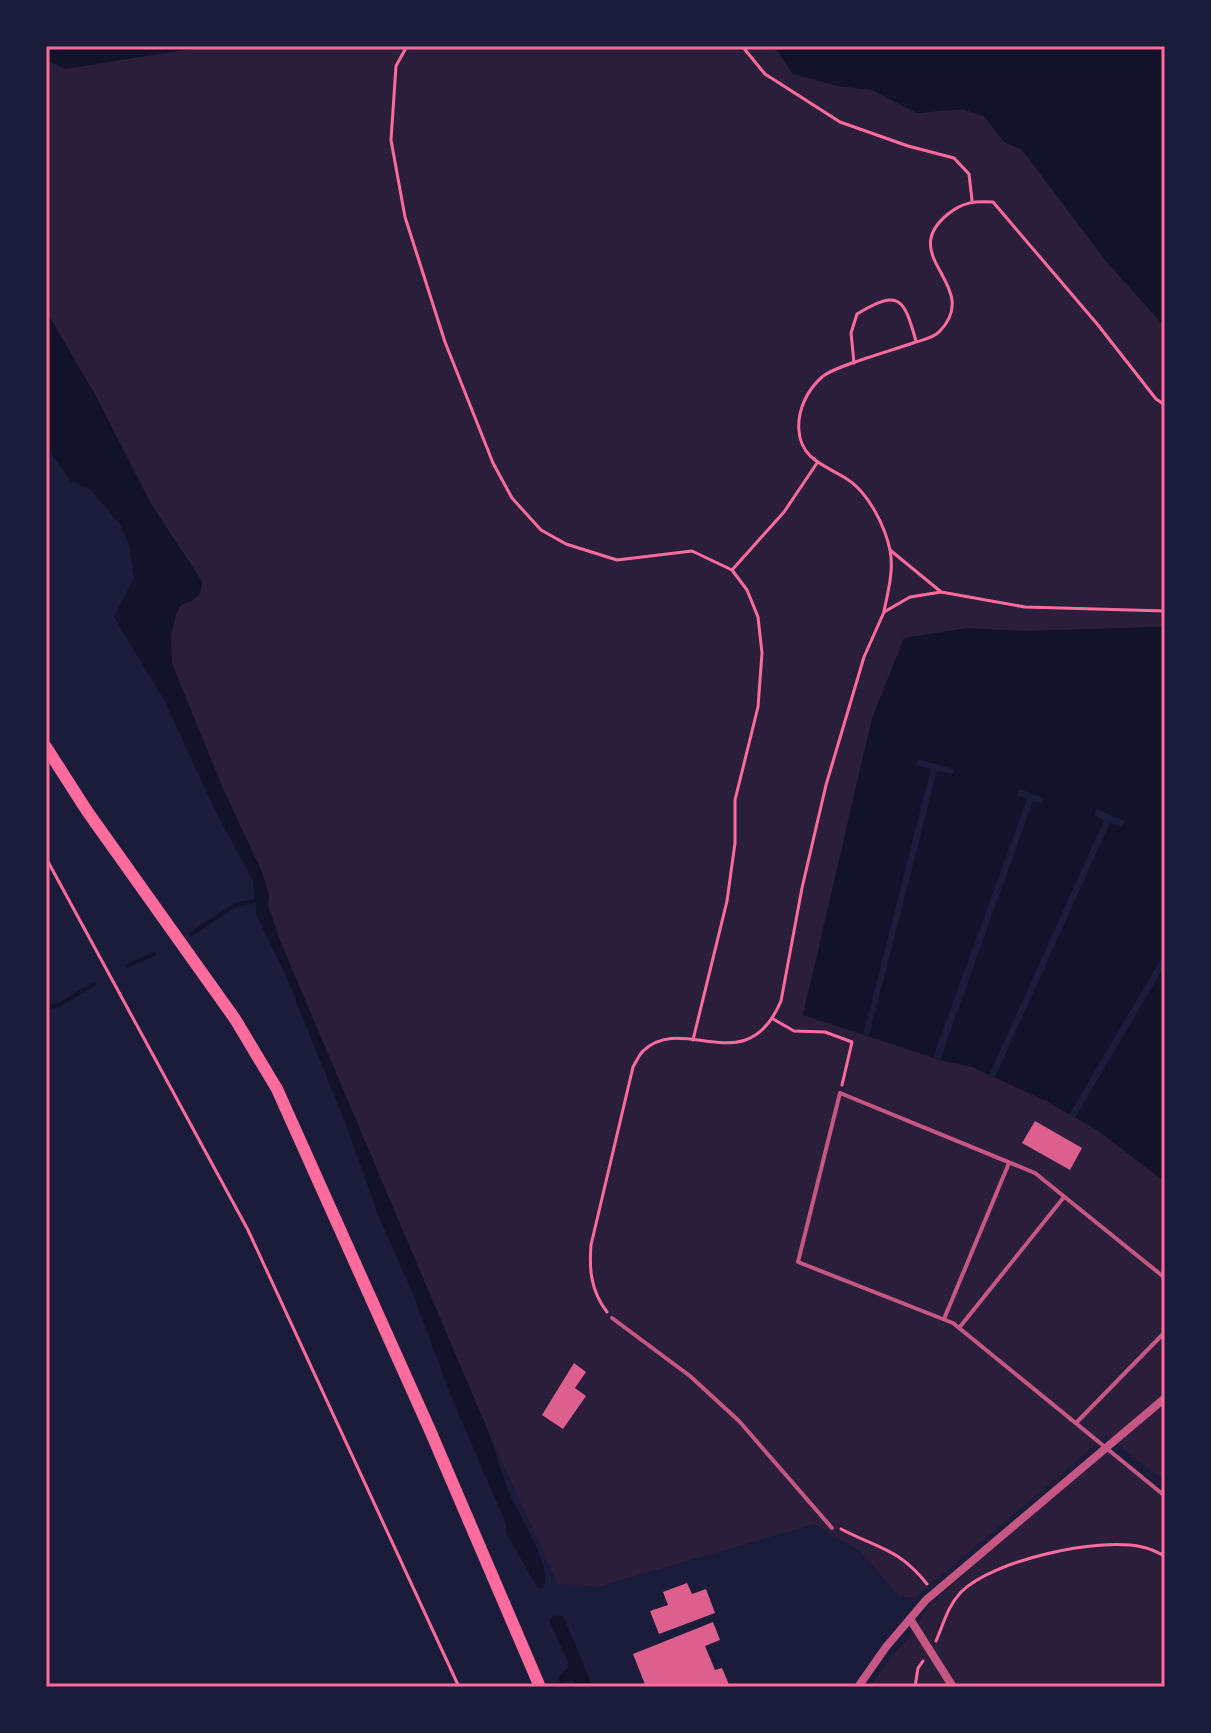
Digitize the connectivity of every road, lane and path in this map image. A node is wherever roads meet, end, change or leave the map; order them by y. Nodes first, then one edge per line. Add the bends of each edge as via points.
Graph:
1 (407, 46) edge
2 (742, 46) edge
3 (972, 200) junction
4 (916, 342) junction
5 (854, 363) junction
6 (1165, 405) edge
7 (817, 463) junction
8 (890, 550) junction
9 (732, 570) junction
10 (941, 592) junction
11 (1165, 611) edge
12 (884, 612) junction
13 (46, 747) edge
14 (46, 858) edge
15 (773, 1019) junction
16 (693, 1040) junction
17 (840, 1093) junction
18 (1009, 1163) junction
19 (1064, 1197) junction
20 (1165, 1278) edge
21 (612, 1318) joint
22 (944, 1320) junction
23 (959, 1328) junction
24 (1165, 1332) edge
25 (1165, 1398) edge
26 (1076, 1423) junction
27 (1107, 1449) junction
28 (1165, 1496) edge
29 (832, 1528) joint
30 (1165, 1556) edge
31 (929, 1586) dead end
32 (944, 1602) dead end
33 (951, 1604) junction
34 (910, 1619) junction
35 (930, 1651) junction
36 (459, 1687) edge
37 (540, 1687) edge
38 (858, 1687) edge
39 (915, 1687) edge
40 (953, 1687) edge

1 - 9 path via 396,66 391,140 405,217 445,342 512,498 541,530 566,544 617,560 692,551
2 - 3 path via 765,74 840,122 954,158 969,174
3 - 4 path via 937,223 930,240 933,260 953,294 953,314 938,334
3 - 6 path via 993,202
4 - 5 path
4 - 5 path via 907,308 897,301 877,302 857,314 851,333
5 - 7 path via 823,375 803,401 799,431 806,453
7 - 8 path via 849,480 870,500
7 - 9 path via 784,512
8 - 10 path
8 - 12 path
9 - 16 path via 758,617 758,707 735,800 727,901
10 - 11 path via 1025,607
10 - 12 path via 910,597
12 - 15 path via 864,657 826,785
13 - 37 main road via 235,1019 283,1100
14 - 36 path via 248,1230
15 - 16 path via 749,1039 712,1044
15 - 17 path via 794,1031 825,1032 852,1042
16 - 21 path via 673,1038 643,1051 628,1081 589,1266 592,1284
17 - 18 lane
17 - 22 lane via 798,1262
18 - 19 lane via 1035,1173
18 - 22 lane
19 - 20 lane
19 - 23 lane
21 - 29 lane via 729,1412
22 - 23 lane
23 - 26 lane
24 - 26 lane
25 - 27 street
26 - 27 lane
27 - 28 lane
27 - 34 street via 934,1593
29 - 31 path via 894,1552
30 - 33 path via 1122,1545 1046,1554 980,1576
32 - 33 path
33 - 35 path
34 - 35 street
34 - 38 street
35 - 39 path via 918,1668
35 - 40 street

